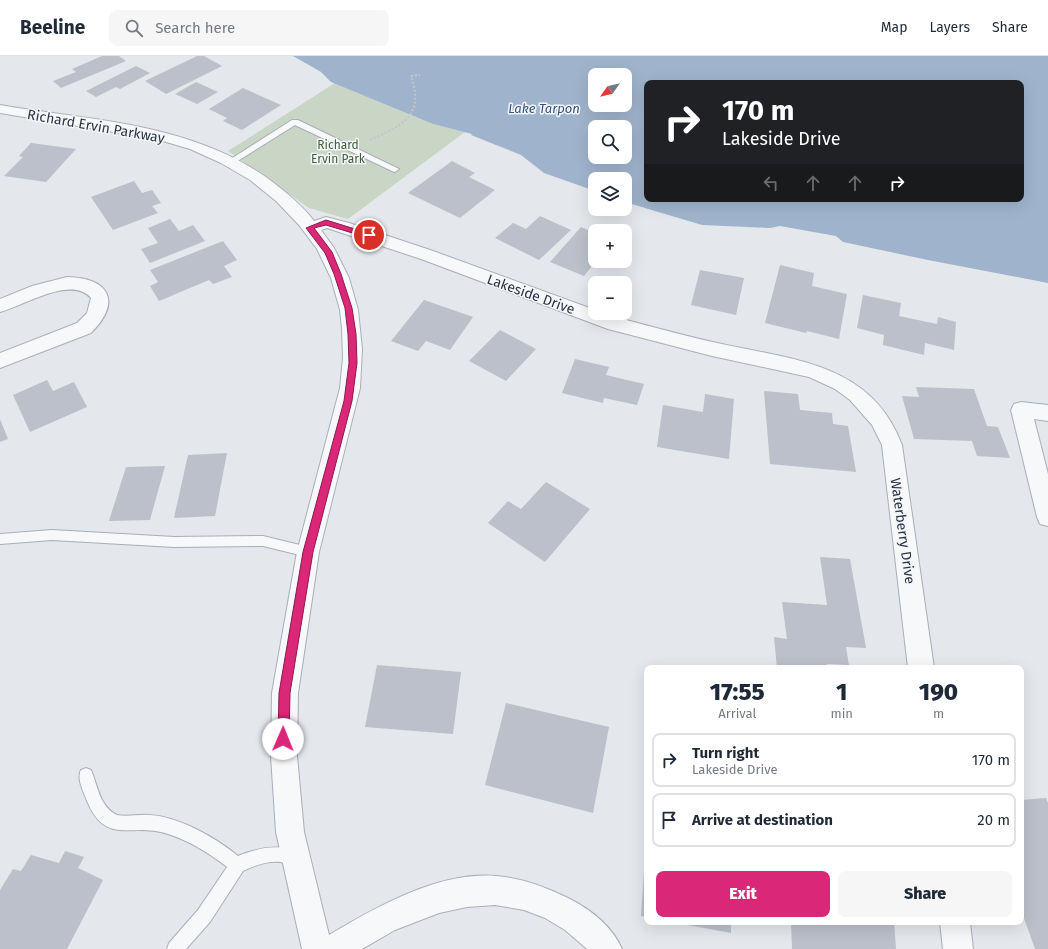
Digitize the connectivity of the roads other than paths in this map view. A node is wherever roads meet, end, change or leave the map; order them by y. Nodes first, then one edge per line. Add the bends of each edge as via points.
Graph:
1 (0, 110) edge
2 (230, 162) junction
3 (395, 168) dead end
4 (310, 228) junction
5 (0, 306) edge
6 (0, 362) edge
7 (864, 402) joint
8 (1048, 413) edge
9 (1048, 517) edge
10 (0, 539) edge
11 (308, 552) junction
12 (921, 665) edge
13 (86, 775) dead end
14 (296, 858) junction
15 (237, 865) junction
16 (955, 925) edge
17 (175, 949) edge
18 (317, 949) edge
19 (333, 949) edge
20 (607, 949) edge
21 (958, 949) edge

1 - 2 street, Richard Ervin Parkway via 149,132 178,140
2 - 3 lane via 295,122
2 - 4 street, Richard Ervin Parkway via 276,191
4 - 7 street, Lakeside Drive via 326,222 427,255 615,324 712,349 813,370 842,384
4 - 11 street, Richard Ervin Parkway via 328,252 338,274 348,308 353,344 348,401
5 - 6 street via 65,283 88,285 96,290 100,297 97,312 84,328
7 - 12 street, Waterberry Drive via 884,427 892,445
8 - 9 street via 1021,410
10 - 11 lane via 52,535 180,542 263,542
11 - 14 street, Richard Ervin Parkway via 284,707 285,785 290,832
13 - 15 lane via 95,803 107,818 116,823 154,823 168,826 206,844
14 - 15 lane via 280,854 271,855 250,859
14 - 18 street, Richard Ervin Parkway
15 - 17 lane via 204,916
16 - 21 street
19 - 20 street via 383,920 439,896 493,890 528,895 564,911 581,922

